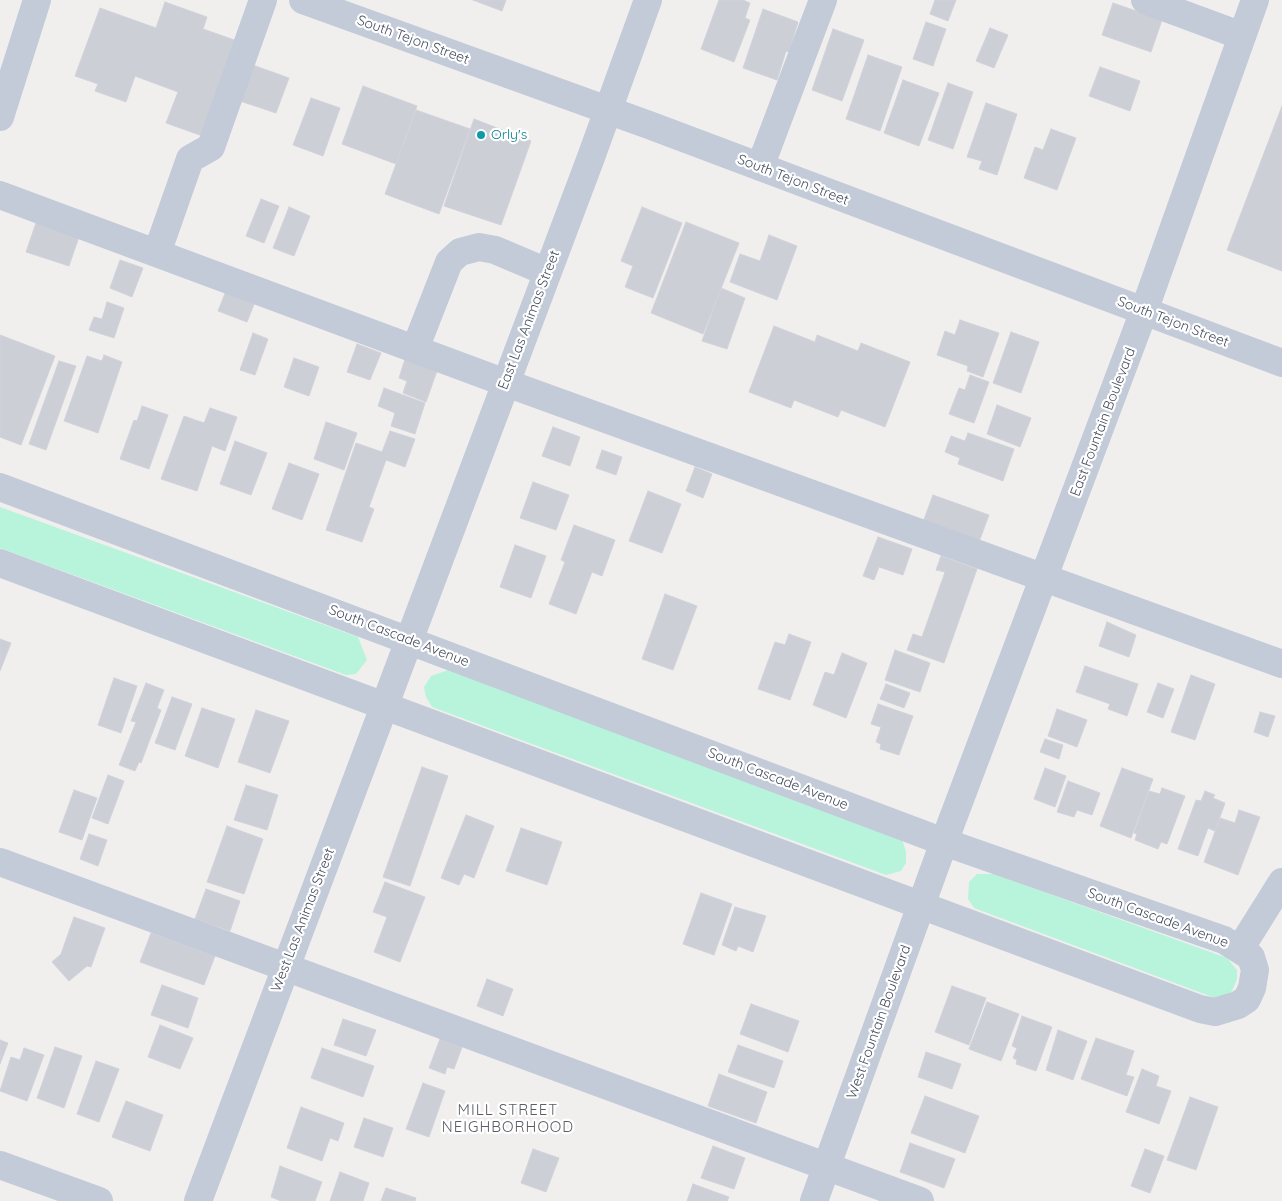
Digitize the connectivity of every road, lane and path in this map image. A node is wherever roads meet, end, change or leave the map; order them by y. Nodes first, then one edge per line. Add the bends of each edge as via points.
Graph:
1 (38, 0) edge
2 (263, 0) edge
3 (648, 0) edge
4 (822, 0) edge
5 (1145, 0) edge
6 (1255, 0) edge
7 (316, 2) edge
8 (1242, 36) junction
9 (608, 110) junction
10 (0, 117) edge
11 (760, 167) junction
12 (0, 195) edge
13 (157, 253) junction
14 (547, 272) junction
15 (1144, 311) junction
16 (415, 349) junction
17 (1282, 363) edge
18 (506, 383) junction
19 (0, 487) edge
20 (0, 563) edge
21 (1044, 579) junction
22 (409, 639) junction
23 (1282, 664) edge
24 (385, 705) junction
25 (944, 842) junction
26 (0, 862) edge
27 (1282, 882) edge
28 (922, 904) junction
29 (1240, 949) junction
30 (286, 966) junction
31 (0, 1164) edge
32 (827, 1166) junction
33 (99, 1201) edge
34 (198, 1201) edge
35 (814, 1201) edge
36 (920, 1201) edge

1 - 10 street
2 - 13 street via 211,147 190,159
3 - 9 street, East Las Animas Street
4 - 11 street
5 - 8 street
6 - 8 street, East Fountain Boulevard
7 - 9 street, South Tejon Street
8 - 15 street, East Fountain Boulevard
9 - 11 street, South Tejon Street
9 - 14 street, East Las Animas Street
11 - 15 street, South Tejon Street
12 - 13 street
13 - 16 street
14 - 16 street via 495,250 479,247 460,252 449,262
14 - 18 street, East Las Animas Street
15 - 17 street, South Tejon Street
15 - 21 street, East Fountain Boulevard
16 - 18 street
18 - 21 street
18 - 22 street, East Las Animas Street
19 - 22 street, South Cascade Avenue
20 - 24 street, South Cascade Avenue
21 - 23 street
21 - 25 street, East Fountain Boulevard
22 - 24 street, West Las Animas Street
22 - 25 street, South Cascade Avenue
24 - 28 street, South Cascade Avenue
24 - 30 street, West Las Animas Street
25 - 28 street, West Fountain Boulevard
25 - 29 street, South Cascade Avenue via 1224,940
26 - 30 street
27 - 29 street
28 - 29 street, South Cascade Avenue via 1215,1012 1238,1005 1247,999 1252,988 1255,970 1251,957
28 - 32 street, West Fountain Boulevard
30 - 32 street
30 - 34 street, West Las Animas Street
31 - 33 street
32 - 35 street, West Fountain Boulevard
32 - 36 street

